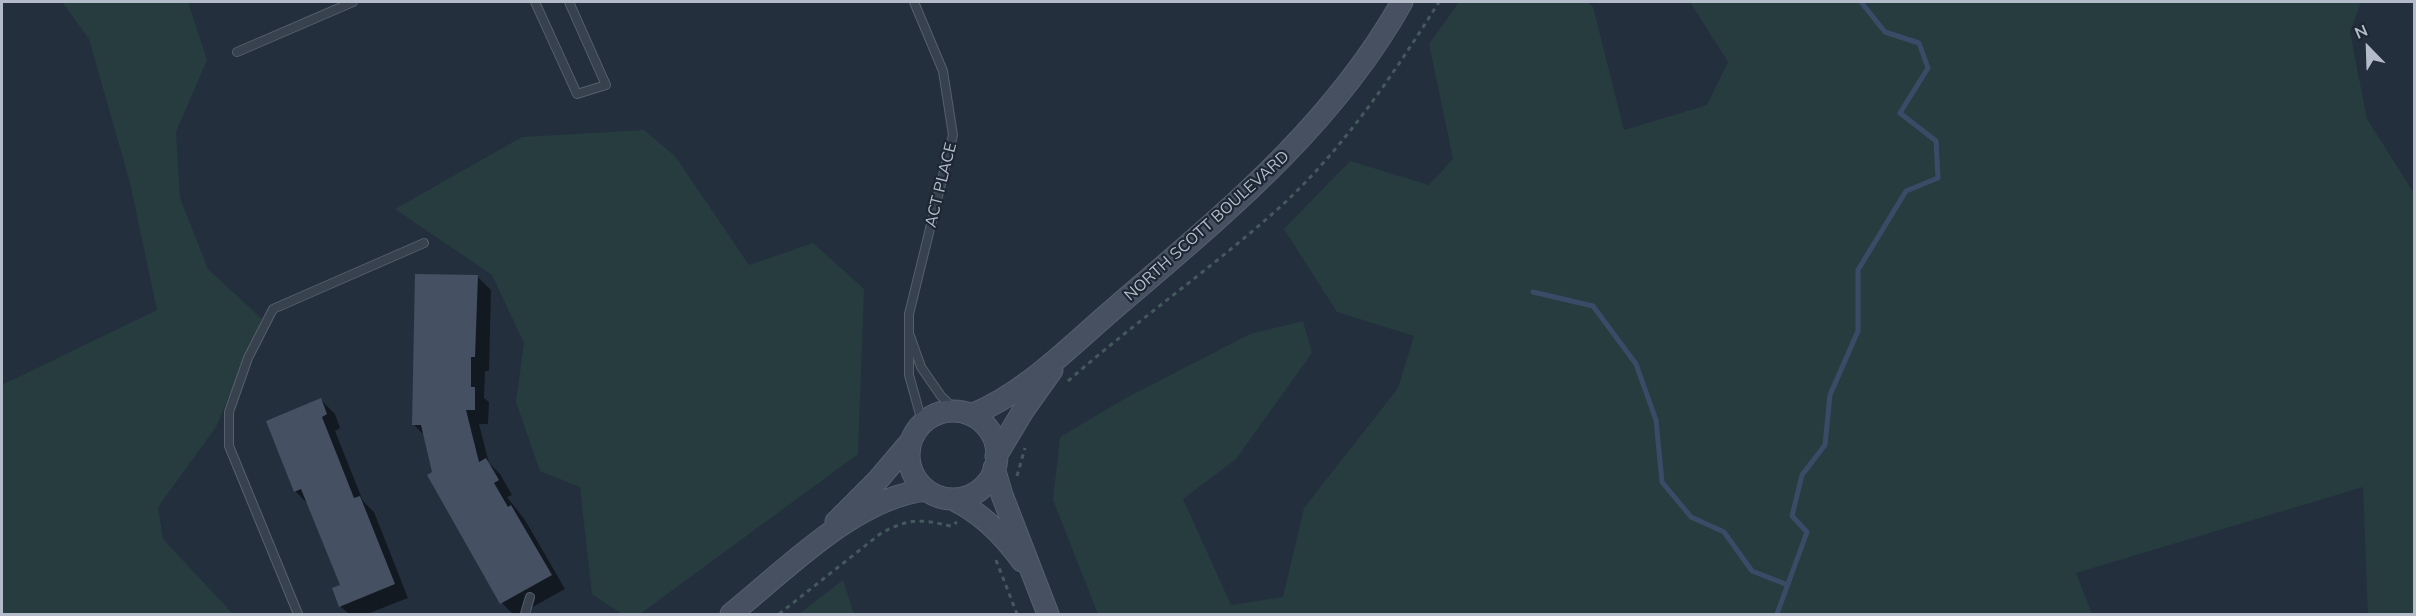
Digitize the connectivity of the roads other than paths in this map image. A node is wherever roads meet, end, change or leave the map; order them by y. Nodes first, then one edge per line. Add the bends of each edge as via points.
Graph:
1 (353, 2) edge
2 (535, 2) edge
3 (569, 2) edge
4 (914, 2) edge
5 (1402, 2) edge
6 (237, 52) dead end
7 (423, 243) dead end
8 (910, 336) junction
9 (1064, 352) junction
10 (963, 413) junction
11 (915, 434) junction
12 (995, 462) junction
13 (926, 490) junction
14 (952, 499) junction
15 (826, 535) junction
16 (1036, 581) junction
17 (530, 597) dead end
18 (298, 615) edge
19 (525, 615) edge
20 (731, 615) edge
21 (1048, 615) edge

1 - 6 lane
2 - 3 lane via 577,94 606,85
4 - 8 lane, ACT PLACE via 943,71 954,135 909,314
5 - 9 main road, NORTH SCOTT BOULEVARD via 1358,70 1282,161
7 - 18 lane via 273,309 248,358 229,412 229,446
8 - 10 lane, ACT PLACE via 921,367 941,396
8 - 11 lane, ACT PLACE via 908,359 921,418
9 - 10 main road, NORTH SCOTT BOULEVARD via 1016,390
9 - 12 main road, NORTH SCOTT BOULEVARD
10 - 11 main road via 941,412
10 - 12 main road via 983,423 992,435
11 - 13 main road via 908,454 910,468
11 - 15 main road
12 - 14 main road via 990,479 979,490
12 - 16 main road via 1002,495
13 - 14 main road
13 - 15 main road via 893,498
14 - 16 main road via 975,512 1003,538
15 - 20 main road
16 - 21 main road
17 - 19 lane

